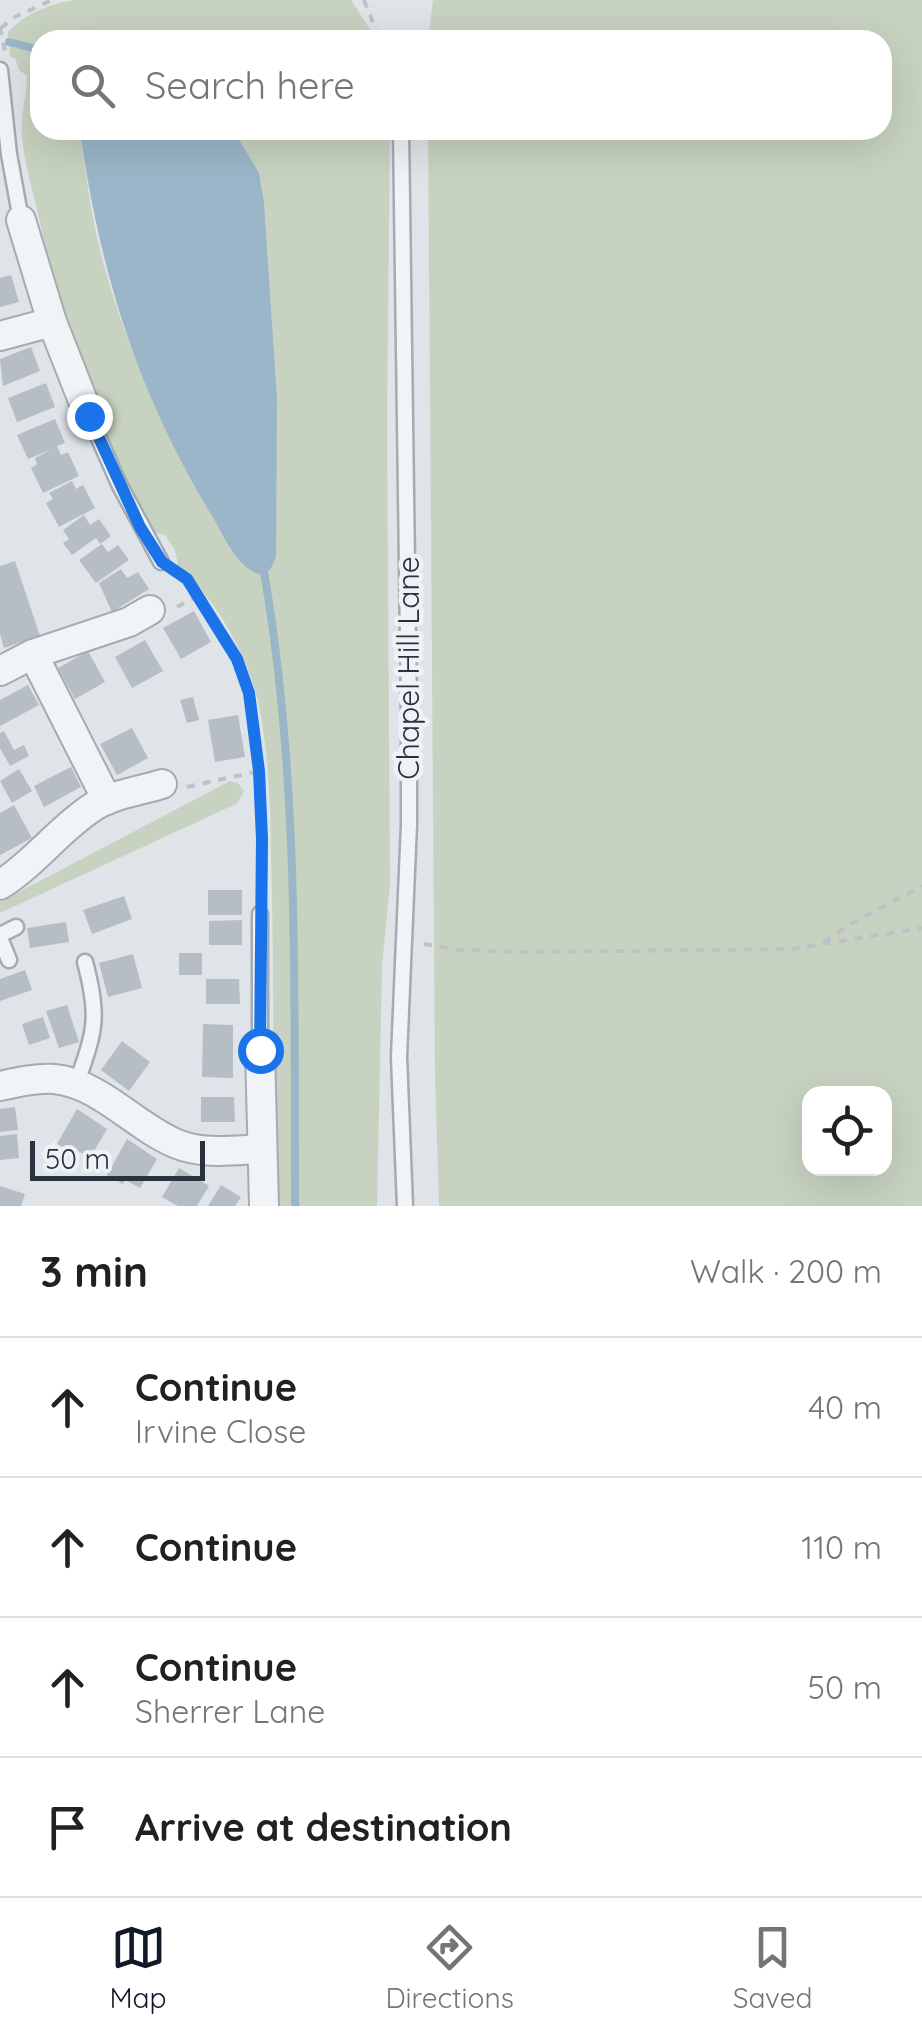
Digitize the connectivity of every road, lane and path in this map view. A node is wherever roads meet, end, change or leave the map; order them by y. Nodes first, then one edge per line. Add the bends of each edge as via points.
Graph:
1 (52, 0) edge
2 (364, 0) edge
3 (0, 28) edge
4 (376, 30) edge
5 (3, 63) edge
6 (401, 140) edge
7 (21, 220) joint
8 (52, 322) junction
9 (0, 336) edge
10 (89, 416) joint
11 (162, 562) joint
12 (150, 610) dead end
13 (33, 654) junction
14 (0, 670) edge
15 (259, 771) junction
16 (162, 784) joint
17 (106, 800) junction
18 (0, 884) edge
19 (922, 886) edge
20 (260, 914) joint
21 (16, 926) dead end
22 (922, 928) edge
23 (0, 936) edge
24 (404, 940) junction
25 (820, 945) junction
26 (8, 960) dead end
27 (85, 962) dead end
28 (260, 1050) joint
29 (76, 1084) junction
30 (0, 1086) edge
31 (262, 1149) junction
32 (264, 1206) edge
33 (405, 1206) edge

1 - 3 path
2 - 4 path
3 - 5 path
5 - 7 lane
6 - 24 lane, Chapel Hill Lane via 409,710
7 - 8 street
8 - 9 street
8 - 10 street
10 - 11 lane
11 - 15 path via 187,579 237,659 249,693
12 - 13 street
13 - 14 street
13 - 17 street
15 - 16 path via 166,791
15 - 20 path
16 - 17 street
17 - 18 street
19 - 25 path
20 - 28 lane
21 - 23 lane
22 - 25 path
23 - 26 lane
24 - 25 path via 523,952
24 - 33 lane, Chapel Hill Lane via 399,1058
27 - 29 lane via 96,1025
28 - 31 street
29 - 30 street via 36,1079
29 - 31 street via 178,1145
31 - 32 street

